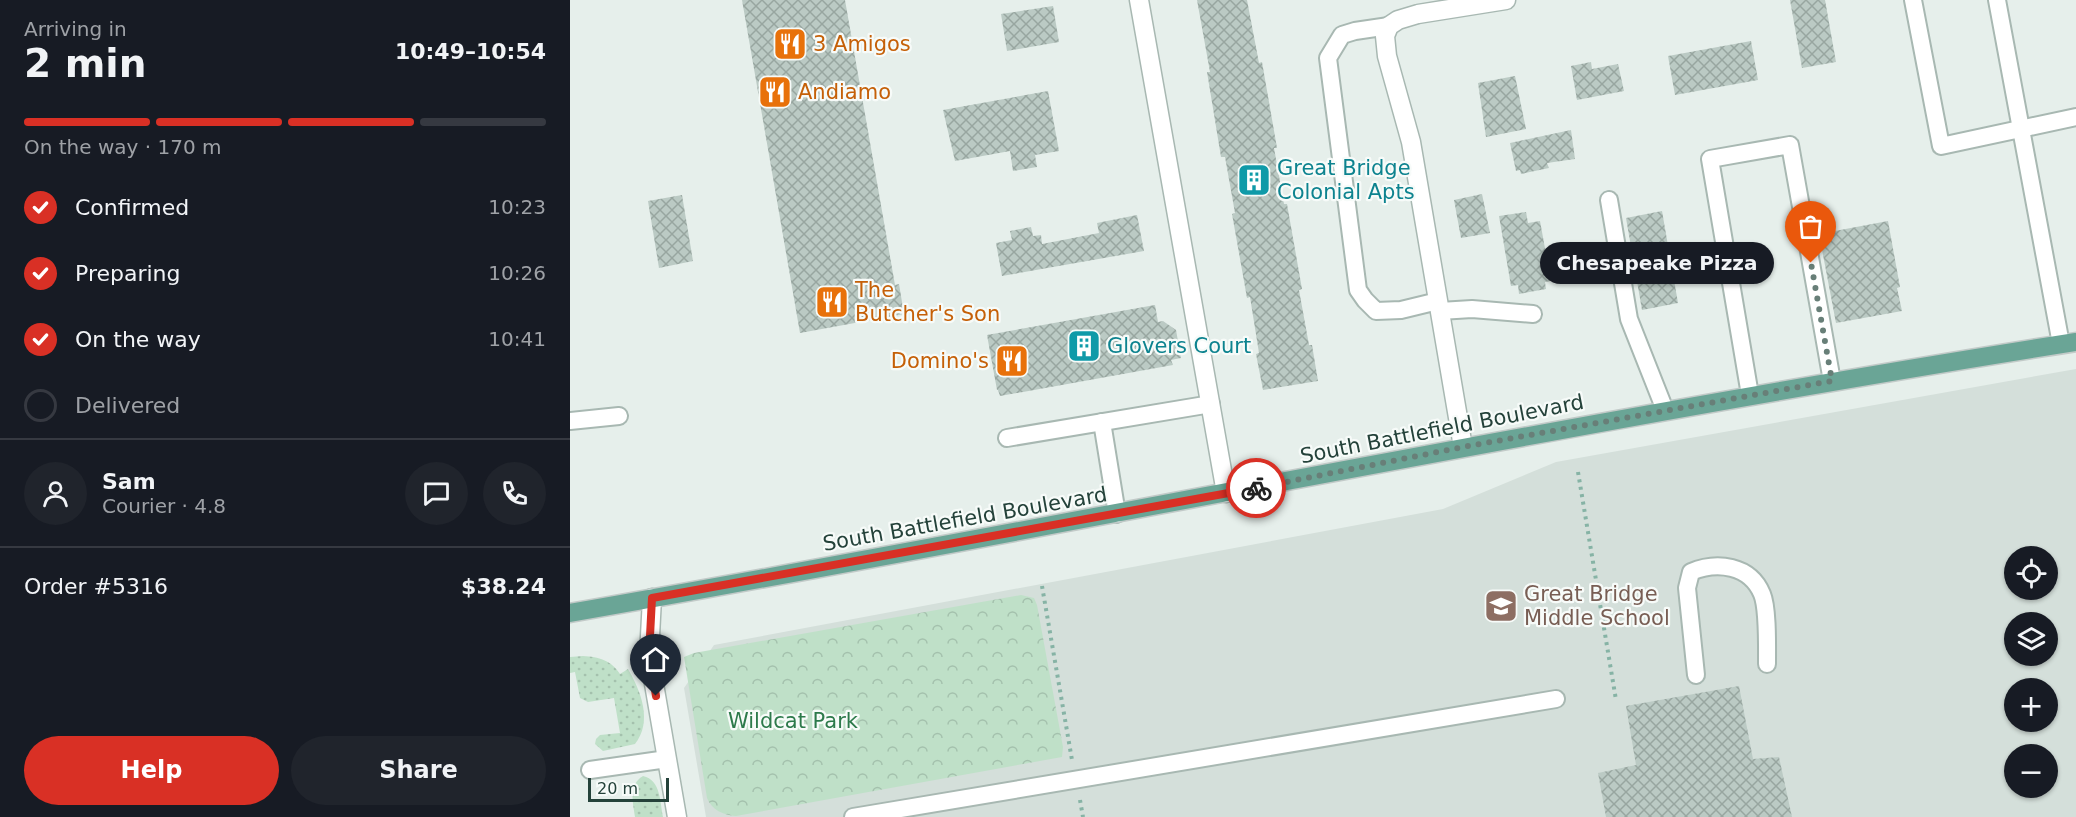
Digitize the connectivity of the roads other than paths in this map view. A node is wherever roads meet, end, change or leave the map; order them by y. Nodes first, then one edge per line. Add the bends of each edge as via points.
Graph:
1 (1139, 0) edge
2 (1506, 0) edge
3 (1913, 0) edge
4 (1997, 0) edge
5 (1389, 26) junction
6 (2076, 117) edge
7 (2022, 128) junction
8 (1610, 200) dead end
9 (1439, 306) junction
10 (1533, 314) dead end
11 (2069, 343) edge
12 (1832, 381) junction
13 (1750, 395) junction
14 (1211, 404) junction
15 (1665, 410) junction
16 (619, 416) dead end
17 (570, 421) edge
18 (1102, 422) junction
19 (1007, 438) dead end
20 (1463, 447) junction
21 (1226, 493) junction
22 (1117, 514) junction
23 (652, 598) junction
24 (570, 613) edge
25 (1767, 663) dead end
26 (1696, 675) dead end
27 (1556, 699) dead end
28 (667, 759) junction
29 (590, 770) dead end
30 (677, 817) edge
31 (852, 817) edge

1 - 14 street
2 - 5 street via 1418,14
3 - 7 lane via 1941,146
4 - 7 lane
5 - 9 street via 1385,36 1387,56 1411,142
5 - 9 lane via 1342,35 1328,58 1358,290 1376,311
6 - 7 lane
7 - 11 lane
8 - 15 lane via 1629,318
9 - 10 lane
9 - 20 street
11 - 12 main road, South Battlefield Boulevard
12 - 13 main road, South Battlefield Boulevard
12 - 13 lane via 1790,145 1710,159
13 - 15 main road, South Battlefield Boulevard
14 - 18 lane
14 - 21 street
15 - 20 main road, South Battlefield Boulevard
16 - 17 lane
18 - 19 lane
18 - 22 lane
20 - 21 main road, South Battlefield Boulevard
21 - 22 main road, South Battlefield Boulevard
22 - 23 main road, South Battlefield Boulevard
23 - 24 main road, South Battlefield Boulevard
23 - 28 street via 649,655
25 - 26 lane via 1762,594 1749,576 1724,565 1705,566 1691,572 1687,588
27 - 31 lane
28 - 29 lane
28 - 30 street

